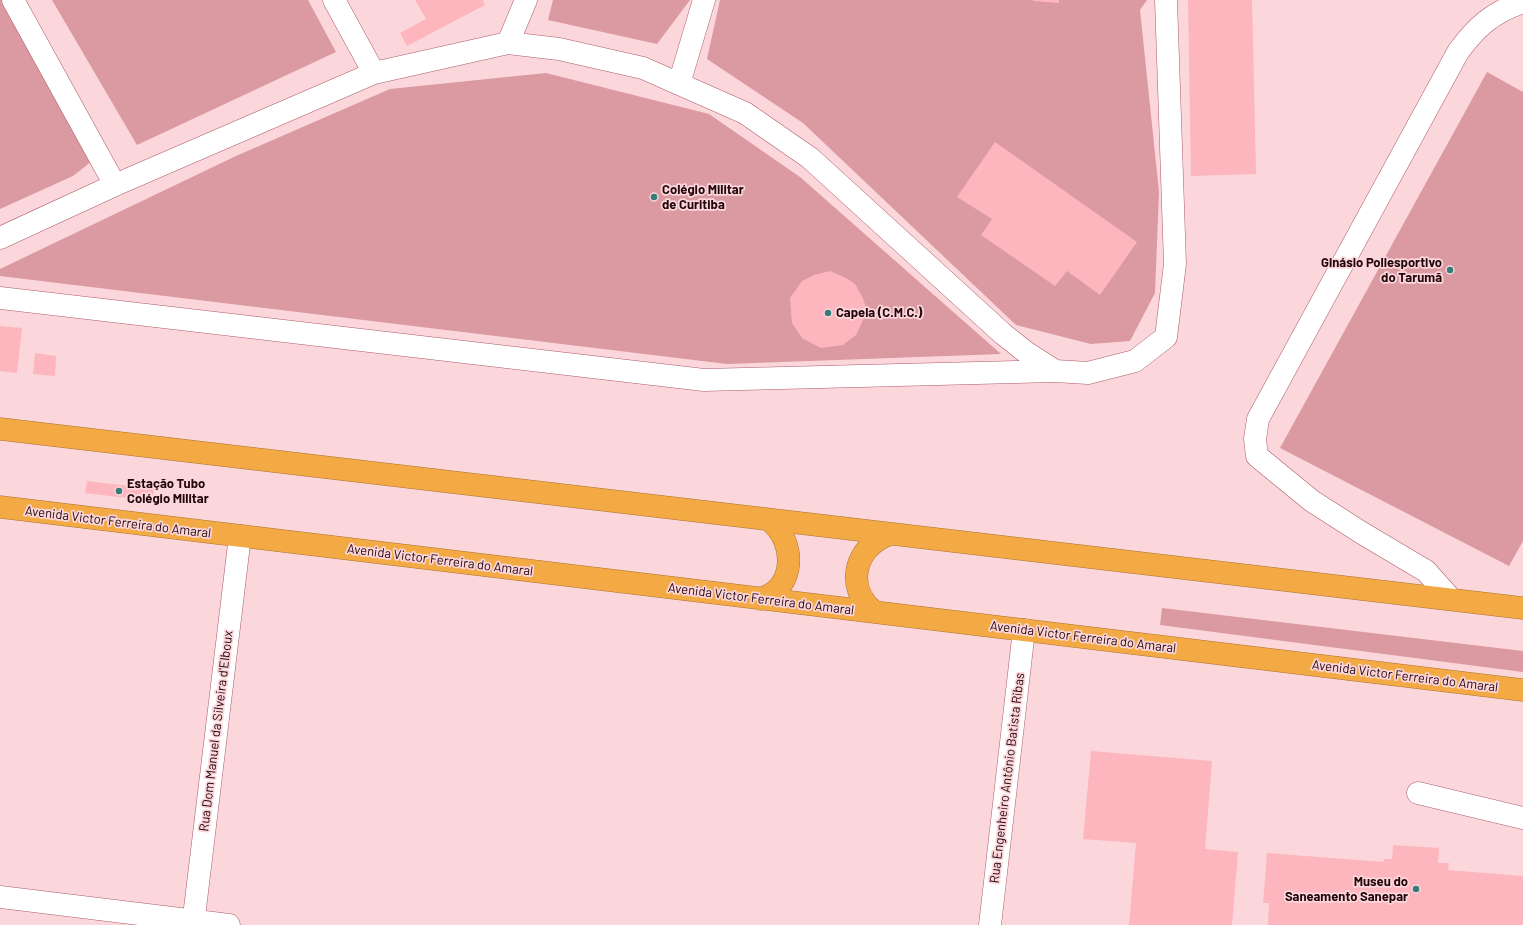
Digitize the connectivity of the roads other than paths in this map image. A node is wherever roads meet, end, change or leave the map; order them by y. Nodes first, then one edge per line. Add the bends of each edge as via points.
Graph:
1 (13, 0) edge
2 (334, 0) edge
3 (526, 0) edge
4 (704, 0) edge
5 (1166, 0) edge
6 (1523, 2) edge
7 (508, 43) junction
8 (374, 73) junction
9 (679, 84) junction
10 (115, 185) junction
11 (0, 238) edge
12 (0, 298) edge
13 (1055, 371) junction
14 (0, 430) edge
15 (0, 508) edge
16 (769, 520) junction
17 (890, 534) junction
18 (240, 536) junction
19 (760, 599) junction
20 (1452, 600) junction
21 (1523, 608) edge
22 (874, 612) junction
23 (1024, 630) junction
24 (1523, 690) edge
25 (1418, 793) dead end
26 (1523, 818) edge
27 (0, 897) edge
28 (193, 923) edge
29 (229, 925) edge
30 (990, 925) edge

1 - 10 street
2 - 8 street
3 - 7 street
4 - 9 street
5 - 13 street via 1175,264 1166,337 1134,361 1088,373
6 - 20 street via 1506,8 1482,24 1458,52 1258,419 1255,439 1257,456 1312,501 1426,571
7 - 8 street
7 - 9 street via 559,49 643,68
8 - 10 street
9 - 13 street via 745,113 810,158 1003,334
10 - 11 street
12 - 13 street via 704,380
14 - 16 highway
15 - 18 highway, Avenida Victor Ferreira do Amaral
16 - 17 highway
16 - 19 highway via 780,530 785,540 789,565 777,588
17 - 20 highway
17 - 22 highway via 869,546 858,568 859,593
18 - 19 highway, Avenida Victor Ferreira do Amaral
18 - 28 street, Rua Dom Manuel da Silveira d'Elboux
19 - 22 highway, Avenida Victor Ferreira do Amaral
20 - 21 highway
22 - 23 highway, Avenida Victor Ferreira do Amaral
23 - 24 highway, Avenida Victor Ferreira do Amaral
23 - 30 street, Rua Engenheiro Antônio Batista Ribas
25 - 26 street
27 - 28 street
28 - 29 street

